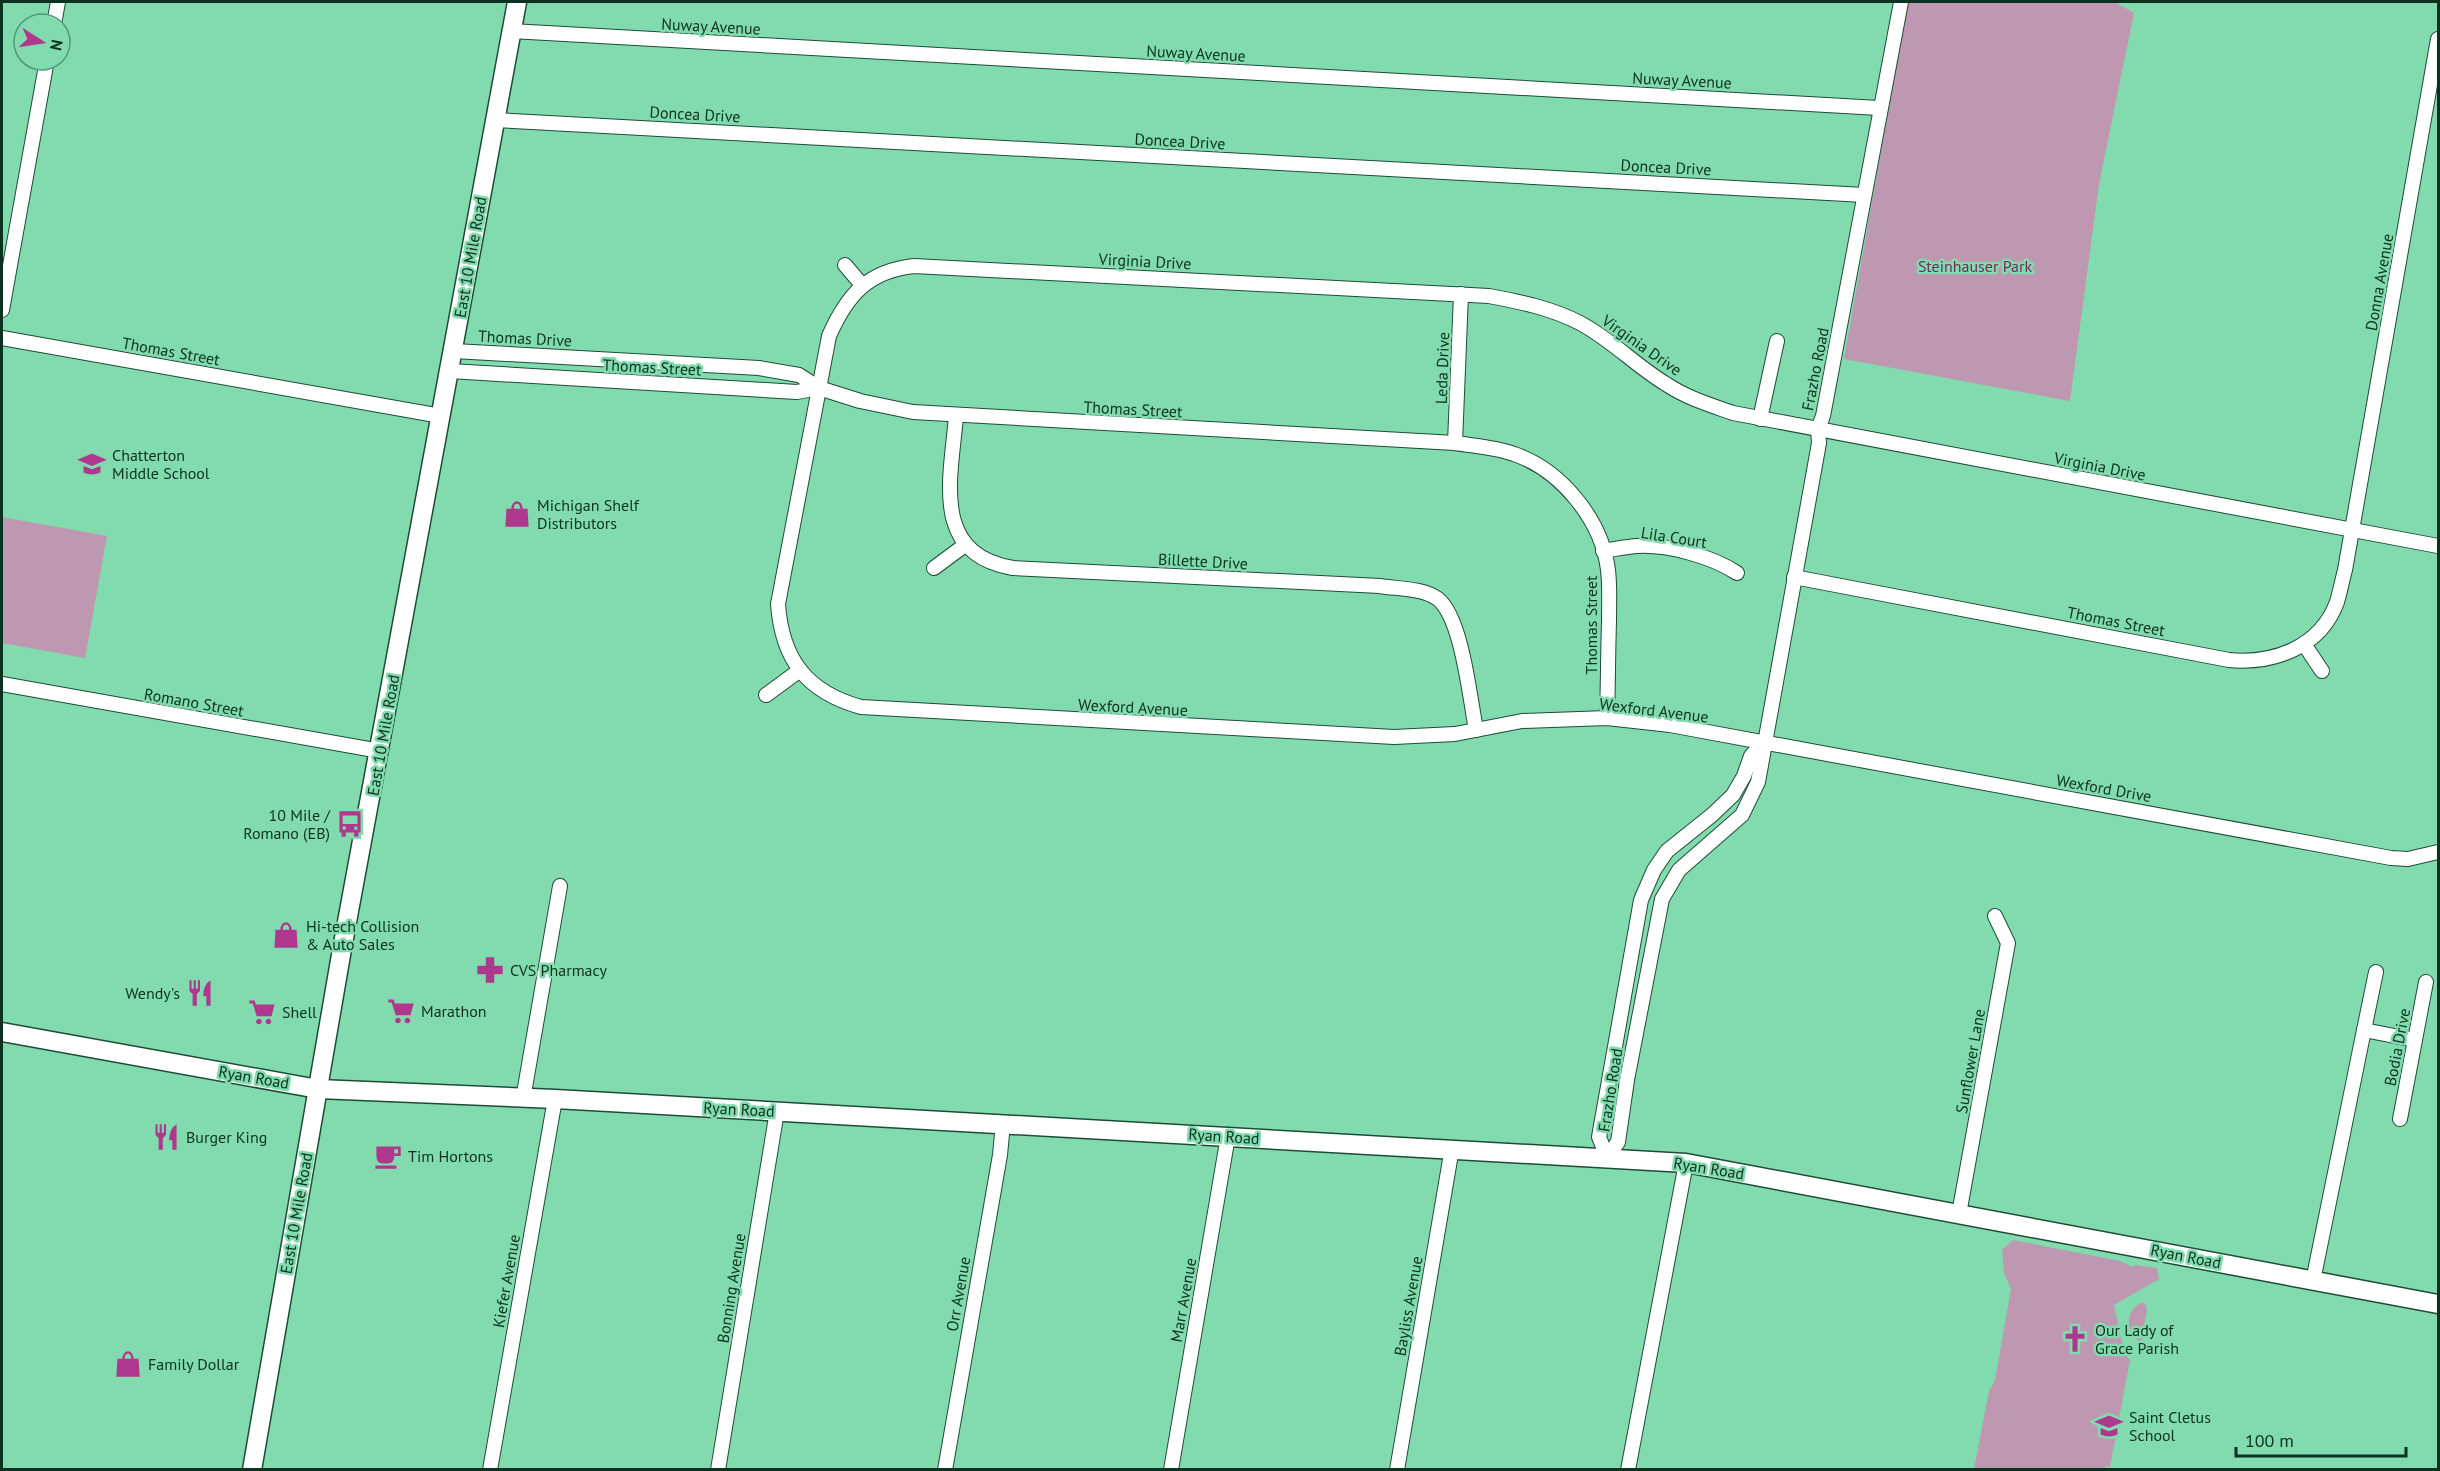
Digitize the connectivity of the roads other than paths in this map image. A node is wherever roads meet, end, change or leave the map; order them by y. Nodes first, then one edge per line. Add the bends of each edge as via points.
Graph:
1 (517, 2) edge
2 (1901, 2) edge
3 (511, 31) junction
4 (2439, 39) edge
5 (45, 72) edge
6 (1880, 108) junction
7 (495, 120) junction
8 (1864, 195) junction
9 (844, 265) dead end
10 (862, 285) junction
11 (1461, 294) junction
12 (2, 310) edge
13 (2, 338) edge
14 (1777, 341) dead end
15 (453, 351) junction
16 (595, 359) junction
17 (660, 363) junction
18 (450, 371) junction
19 (596, 380) junction
20 (657, 383) junction
21 (819, 388) junction
22 (441, 416) junction
23 (956, 416) junction
24 (1760, 419) junction
25 (1818, 429) junction
26 (1455, 443) junction
27 (2352, 530) junction
28 (965, 545) junction
29 (2439, 546) edge
30 (1603, 550) junction
31 (934, 568) dead end
32 (1737, 573) dead end
33 (1794, 577) junction
34 (2304, 644) junction
35 (800, 670) junction
36 (2322, 671) dead end
37 (2, 684) edge
38 (766, 695) dead end
39 (1607, 718) junction
40 (1476, 730) junction
41 (1764, 743) junction
42 (380, 751) junction
43 (2439, 852) edge
44 (560, 886) dead end
45 (1995, 916) dead end
46 (2376, 972) dead end
47 (2426, 982) dead end
48 (2364, 1030) junction
49 (2, 1032) edge
50 (2415, 1040) junction
51 (318, 1089) junction
52 (522, 1099) junction
53 (555, 1099) junction
54 (777, 1111) junction
55 (2400, 1119) dead end
56 (1003, 1123) junction
57 (1228, 1136) junction
58 (1452, 1148) junction
59 (1607, 1157) junction
60 (1686, 1163) junction
61 (1959, 1214) junction
62 (2313, 1281) junction
63 (2439, 1304) edge
64 (252, 1470) edge
65 (490, 1470) edge
66 (718, 1470) edge
67 (945, 1470) edge
68 (1171, 1470) edge
69 (1397, 1470) edge
70 (1628, 1470) edge

1 - 3 main road, East 10 Mile Road
2 - 6 street, Frazho Road
3 - 6 street, Nuway Avenue
3 - 7 main road, East 10 Mile Road
4 - 27 street, Donna Avenue
5 - 12 street
6 - 8 street, Frazho Road
7 - 8 street, Doncea Drive
7 - 15 main road, East 10 Mile Road
8 - 25 street, Frazho Road
9 - 10 street
10 - 11 street, Virginia Drive via 895,268 927,266
10 - 21 street, Virginia Drive via 848,299 829,336
11 - 24 street, Virginia Drive via 1542,306 1602,336 1689,397
11 - 26 street, Leda Drive
13 - 22 street, Thomas Street
14 - 24 street
15 - 16 street, Thomas Drive
15 - 18 main road, East 10 Mile Road
16 - 17 street, Thomas Drive
16 - 19 street
17 - 20 street
17 - 21 street, Thomas Drive via 759,368 799,375
18 - 19 street, Thomas Street
18 - 22 main road, East 10 Mile Road
19 - 20 street, Thomas Street
20 - 21 street, Thomas Street via 796,392
21 - 23 street, Thomas Street via 881,406
21 - 35 street, Wexford Avenue via 778,604 780,627
22 - 42 main road, East 10 Mile Road
23 - 26 street, Thomas Street
23 - 28 street via 950,501 956,528
24 - 25 street, Virginia Drive
25 - 27 street, Virginia Drive
25 - 33 street, Frazho Road via 1819,443
26 - 30 street, Thomas Street via 1516,454 1555,477 1583,509
27 - 29 street, Virginia Drive
27 - 34 street, Thomas Street via 2336,603 2326,622
28 - 31 street
28 - 40 street, Billette Drive via 981,557 1013,568 1380,586 1428,594 1443,604 1456,626
30 - 32 street, Lila Court via 1664,548 1706,557
30 - 39 street, Thomas Street via 1609,582
33 - 34 street, Thomas Street via 2229,660 2271,658
33 - 41 street, Frazho Road
34 - 36 street
35 - 38 street
35 - 40 street, Wexford Avenue via 818,689 838,701 861,707 1383,737
37 - 42 street, Romano Street
39 - 40 street, Wexford Avenue via 1522,721
39 - 41 street, Wexford Avenue
41 - 43 street, Wexford Drive via 2391,858 2408,859
41 - 59 street, Frazho Road via 1758,782 1746,810 1691,857 1662,899 1618,1142
41 - 59 street, Frazho Road via 1751,756 1733,795 1667,851 1647,884 1599,1137
42 - 51 main road, East 10 Mile Road
44 - 52 street
45 - 61 street, Sunflower Lane via 2008,943
46 - 48 street
47 - 50 street, Bodia Drive
48 - 50 street
48 - 62 street
49 - 51 main road, Ryan Road
50 - 55 street, Bodia Drive
51 - 52 main road, Ryan Road
51 - 64 main road, East 10 Mile Road
52 - 53 main road, Ryan Road
53 - 54 main road, Ryan Road
53 - 65 street, Kiefer Avenue
54 - 56 main road, Ryan Road
54 - 66 street, Bonning Avenue
56 - 57 main road, Ryan Road
56 - 67 street, Orr Avenue
57 - 58 main road, Ryan Road
57 - 68 street, Marr Avenue
58 - 59 main road, Ryan Road
58 - 69 street, Bayliss Avenue
59 - 60 main road, Ryan Road
60 - 61 main road, Ryan Road
60 - 70 street
61 - 62 main road, Ryan Road
62 - 63 main road, Ryan Road

